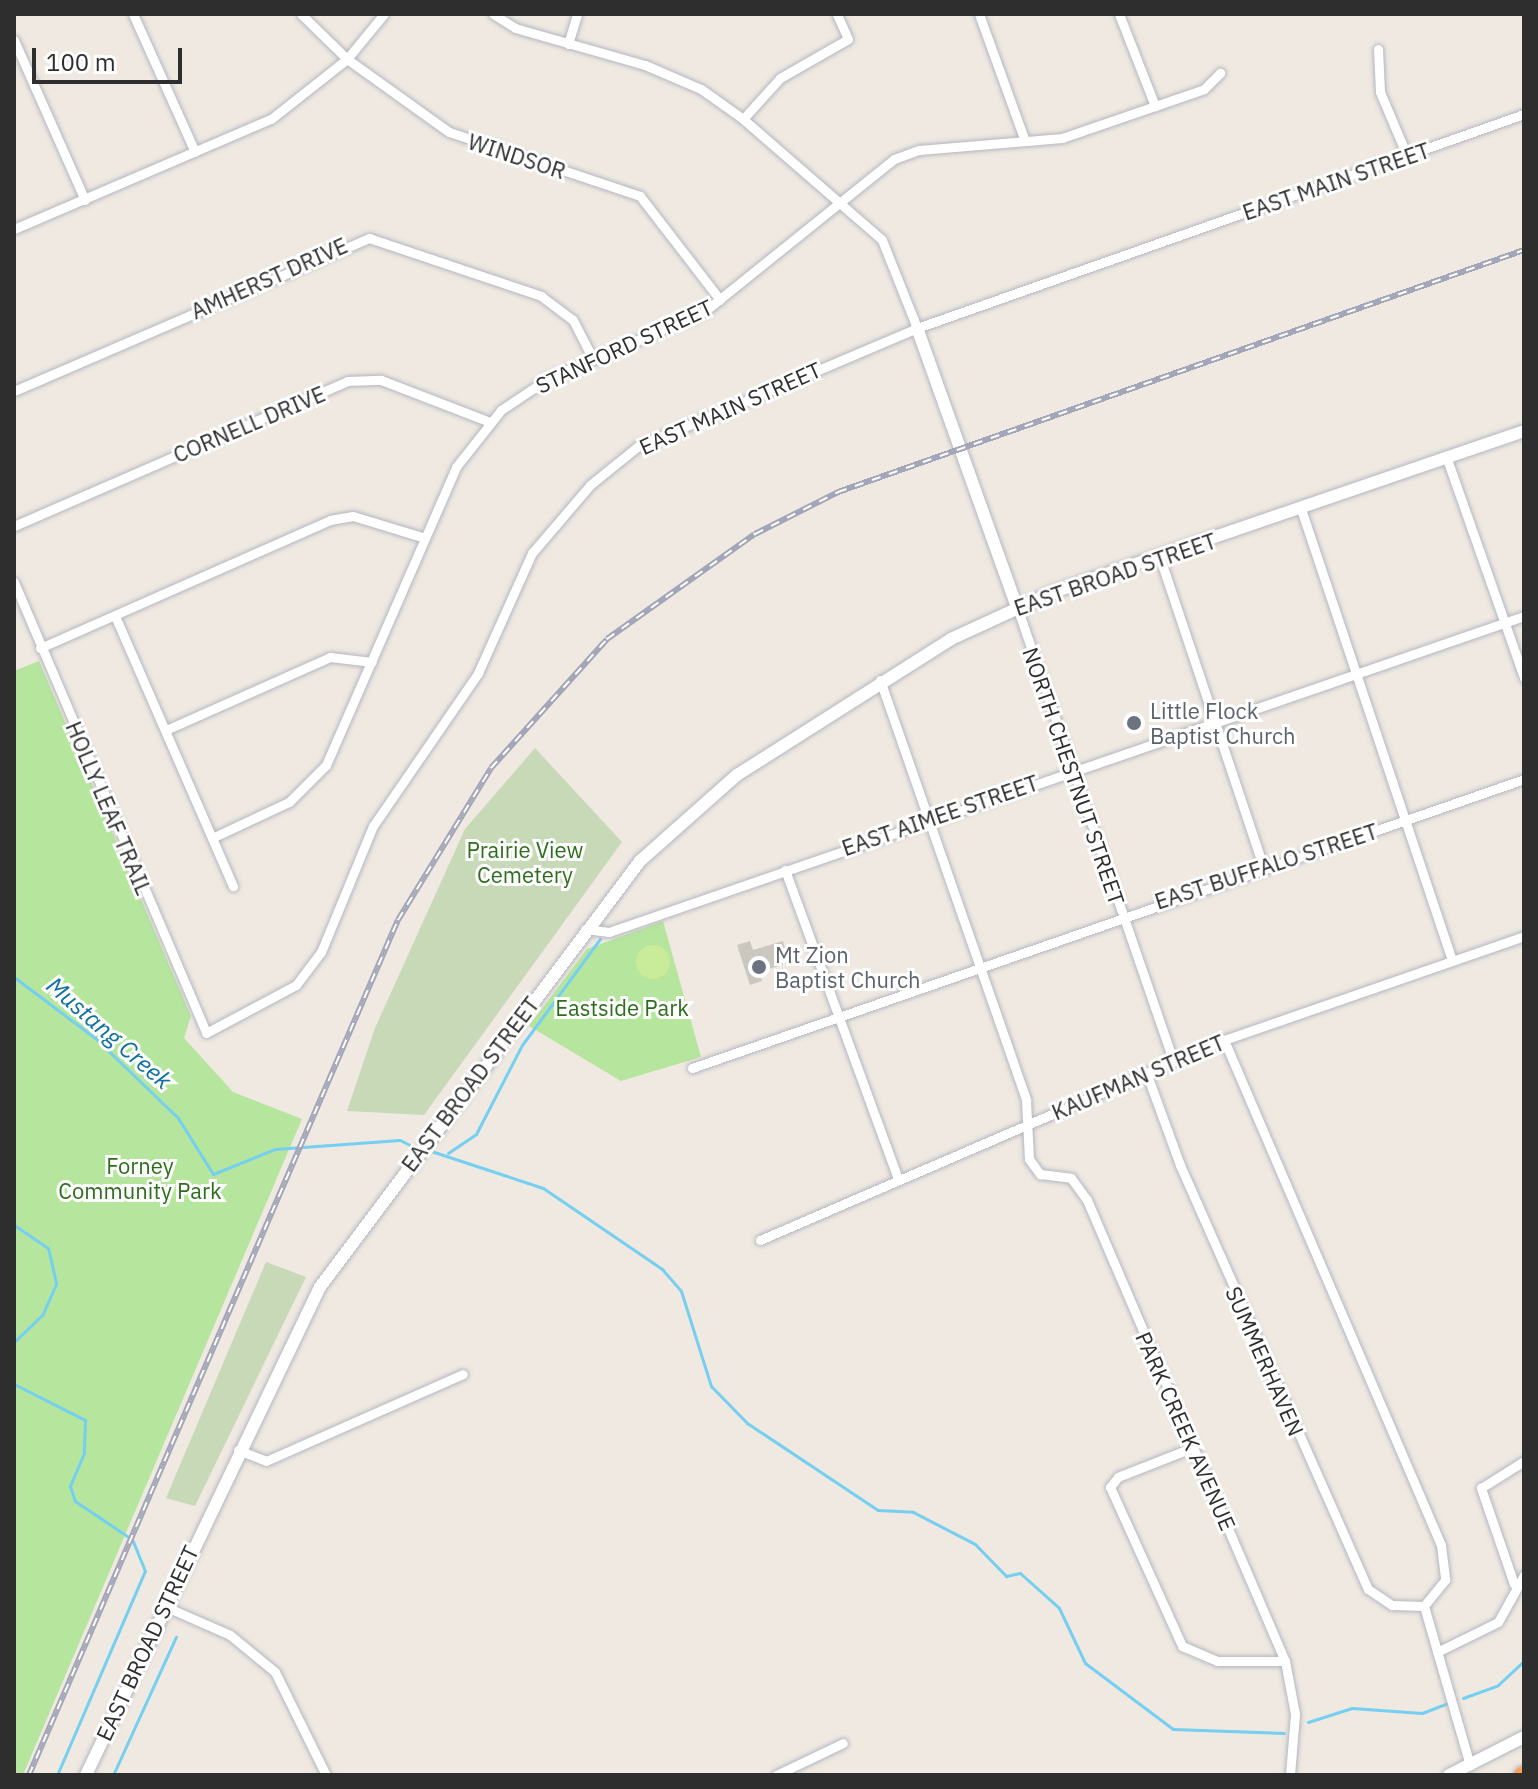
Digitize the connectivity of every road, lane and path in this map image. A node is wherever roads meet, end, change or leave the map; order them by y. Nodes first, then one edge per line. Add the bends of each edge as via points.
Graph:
1 (133, 14) edge
2 (301, 14) edge
3 (384, 14) edge
4 (493, 14) edge
5 (577, 14) edge
6 (837, 14) edge
7 (979, 14) edge
8 (1119, 14) edge
9 (14, 40) edge
10 (568, 44) junction
11 (1378, 49) dead end
12 (347, 59) junction
13 (1220, 73) dead end
14 (1155, 106) junction
15 (1524, 114) edge
16 (743, 119) junction
17 (1025, 141) junction
18 (195, 152) junction
19 (1407, 156) junction
20 (839, 197) junction
21 (85, 200) junction
22 (14, 229) edge
23 (720, 300) junction
24 (917, 328) junction
25 (593, 359) junction
26 (14, 391) edge
27 (487, 421) junction
28 (1524, 431) edge
29 (1447, 459) junction
30 (1301, 509) junction
31 (14, 526) edge
32 (425, 538) junction
33 (1160, 558) junction
34 (14, 582) edge
35 (1017, 607) junction
36 (115, 616) junction
37 (1524, 616) edge
38 (1504, 623) junction
39 (40, 648) junction
40 (372, 662) junction
41 (1354, 673) junction
42 (1524, 678) edge
43 (880, 680) junction
44 (1217, 720) junction
45 (166, 730) junction
46 (1072, 769) junction
47 (1524, 779) edge
48 (928, 819) junction
49 (1407, 819) junction
50 (212, 838) junction
51 (1263, 866) junction
52 (785, 870) junction
53 (233, 886) dead end
54 (1121, 914) junction
55 (583, 929) junction
56 (1524, 936) edge
57 (1452, 960) junction
58 (980, 963) junction
59 (837, 1016) junction
60 (206, 1033) joint
61 (1224, 1040) junction
62 (1173, 1061) junction
63 (692, 1068) dead end
64 (1146, 1072) junction
65 (1026, 1123) junction
66 (898, 1179) junction
67 (760, 1240) dead end
68 (463, 1374) dead end
69 (1194, 1447) junction
70 (238, 1450) junction
71 (1524, 1461) edge
72 (1524, 1575) edge
73 (1514, 1584) junction
74 (164, 1606) junction
75 (1424, 1606) junction
76 (1437, 1652) junction
77 (1285, 1661) junction
78 (1524, 1737) edge
79 (843, 1743) dead end
80 (1470, 1765) junction
81 (86, 1775) edge
82 (326, 1775) edge
83 (776, 1775) edge
84 (1290, 1775) edge
85 (1449, 1775) edge

1 - 18 street
2 - 12 street, WINDSOR
3 - 12 street
4 - 10 street
5 - 10 street
6 - 16 street via 848,39 780,78
7 - 17 street
8 - 14 street
9 - 21 street
10 - 16 street via 701,89
11 - 19 street via 1380,92
12 - 18 street via 271,119
12 - 23 street, WINDSOR via 449,132 640,196
13 - 14 street, STANFORD STREET via 1204,89
14 - 17 street, STANFORD STREET via 1062,138
15 - 19 street, EAST MAIN STREET
16 - 20 street
17 - 20 street, STANFORD STREET via 919,150 874,170
18 - 21 street
19 - 24 street, EAST MAIN STREET
20 - 23 street, STANFORD STREET
20 - 24 street via 895,261
21 - 22 street
23 - 25 street, STANFORD STREET
24 - 35 main road, NORTH CHESTNUT STREET
24 - 60 street, EAST MAIN STREET via 669,430 590,485 532,553 478,673 373,826 321,952 296,985
25 - 26 street, AMHERST DRIVE via 573,320 541,296 369,238
25 - 27 street, STANFORD STREET via 549,378
27 - 31 street, CORNELL DRIVE via 381,380 347,381
27 - 32 street, STANFORD STREET via 456,467
28 - 29 main road, EAST BROAD STREET
29 - 30 main road, EAST BROAD STREET
29 - 38 street
30 - 33 main road, EAST BROAD STREET
30 - 41 street
32 - 36 street via 353,516 330,520
32 - 40 street, STANFORD STREET
33 - 35 main road, EAST BROAD STREET
33 - 44 street
34 - 39 street, HOLLY LEAF TRAIL
35 - 43 main road, EAST BROAD STREET
35 - 46 street, NORTH CHESTNUT STREET
36 - 39 street
36 - 45 street
37 - 38 street, EAST AIMEE STREET
38 - 41 street, EAST AIMEE STREET
38 - 42 street
39 - 60 street, HOLLY LEAF TRAIL
40 - 45 street via 330,657
40 - 50 street, STANFORD STREET via 337,745 311,782 289,802
41 - 44 street, EAST AIMEE STREET
41 - 49 street
43 - 48 street
43 - 55 main road, EAST BROAD STREET via 737,775 640,861
44 - 46 street, EAST AIMEE STREET
44 - 51 street
45 - 50 street
46 - 48 street, EAST AIMEE STREET
46 - 54 street, NORTH CHESTNUT STREET
47 - 49 street, EAST BUFFALO STREET
48 - 52 street, EAST AIMEE STREET
48 - 58 street
49 - 51 street, EAST BUFFALO STREET
49 - 57 street
50 - 53 street
51 - 54 street, EAST BUFFALO STREET
52 - 55 street, EAST AIMEE STREET via 609,932
52 - 59 street
54 - 58 street, EAST BUFFALO STREET
54 - 62 street, NORTH CHESTNUT STREET
55 - 70 main road, EAST BROAD STREET via 320,1287
56 - 57 street, KAUFMAN STREET
57 - 61 street, KAUFMAN STREET
58 - 59 street, EAST BUFFALO STREET
58 - 65 street via 1026,1100
59 - 63 street, EAST BUFFALO STREET
59 - 66 street
61 - 62 street, KAUFMAN STREET
61 - 75 street via 1441,1545 1445,1580
62 - 64 street, KAUFMAN STREET
64 - 65 street, KAUFMAN STREET
64 - 75 street, SUMMERHAVEN via 1180,1165 1368,1589 1392,1605
65 - 66 street, KAUFMAN STREET
65 - 69 street, PARK CREEK AVENUE via 1034,1168 1071,1178 1087,1200
66 - 67 street, KAUFMAN STREET
68 - 70 street via 266,1461
69 - 77 street, PARK CREEK AVENUE
69 - 77 street via 1112,1482 1182,1646 1217,1661
70 - 74 main road, EAST BROAD STREET
71 - 73 street via 1481,1488
72 - 73 street
73 - 76 street via 1498,1622
74 - 81 main road, EAST BROAD STREET
74 - 82 street via 230,1635 275,1672
75 - 76 street
76 - 80 street
77 - 84 street, PARK CREEK AVENUE via 1295,1714
78 - 80 main road
79 - 83 street
80 - 85 main road

